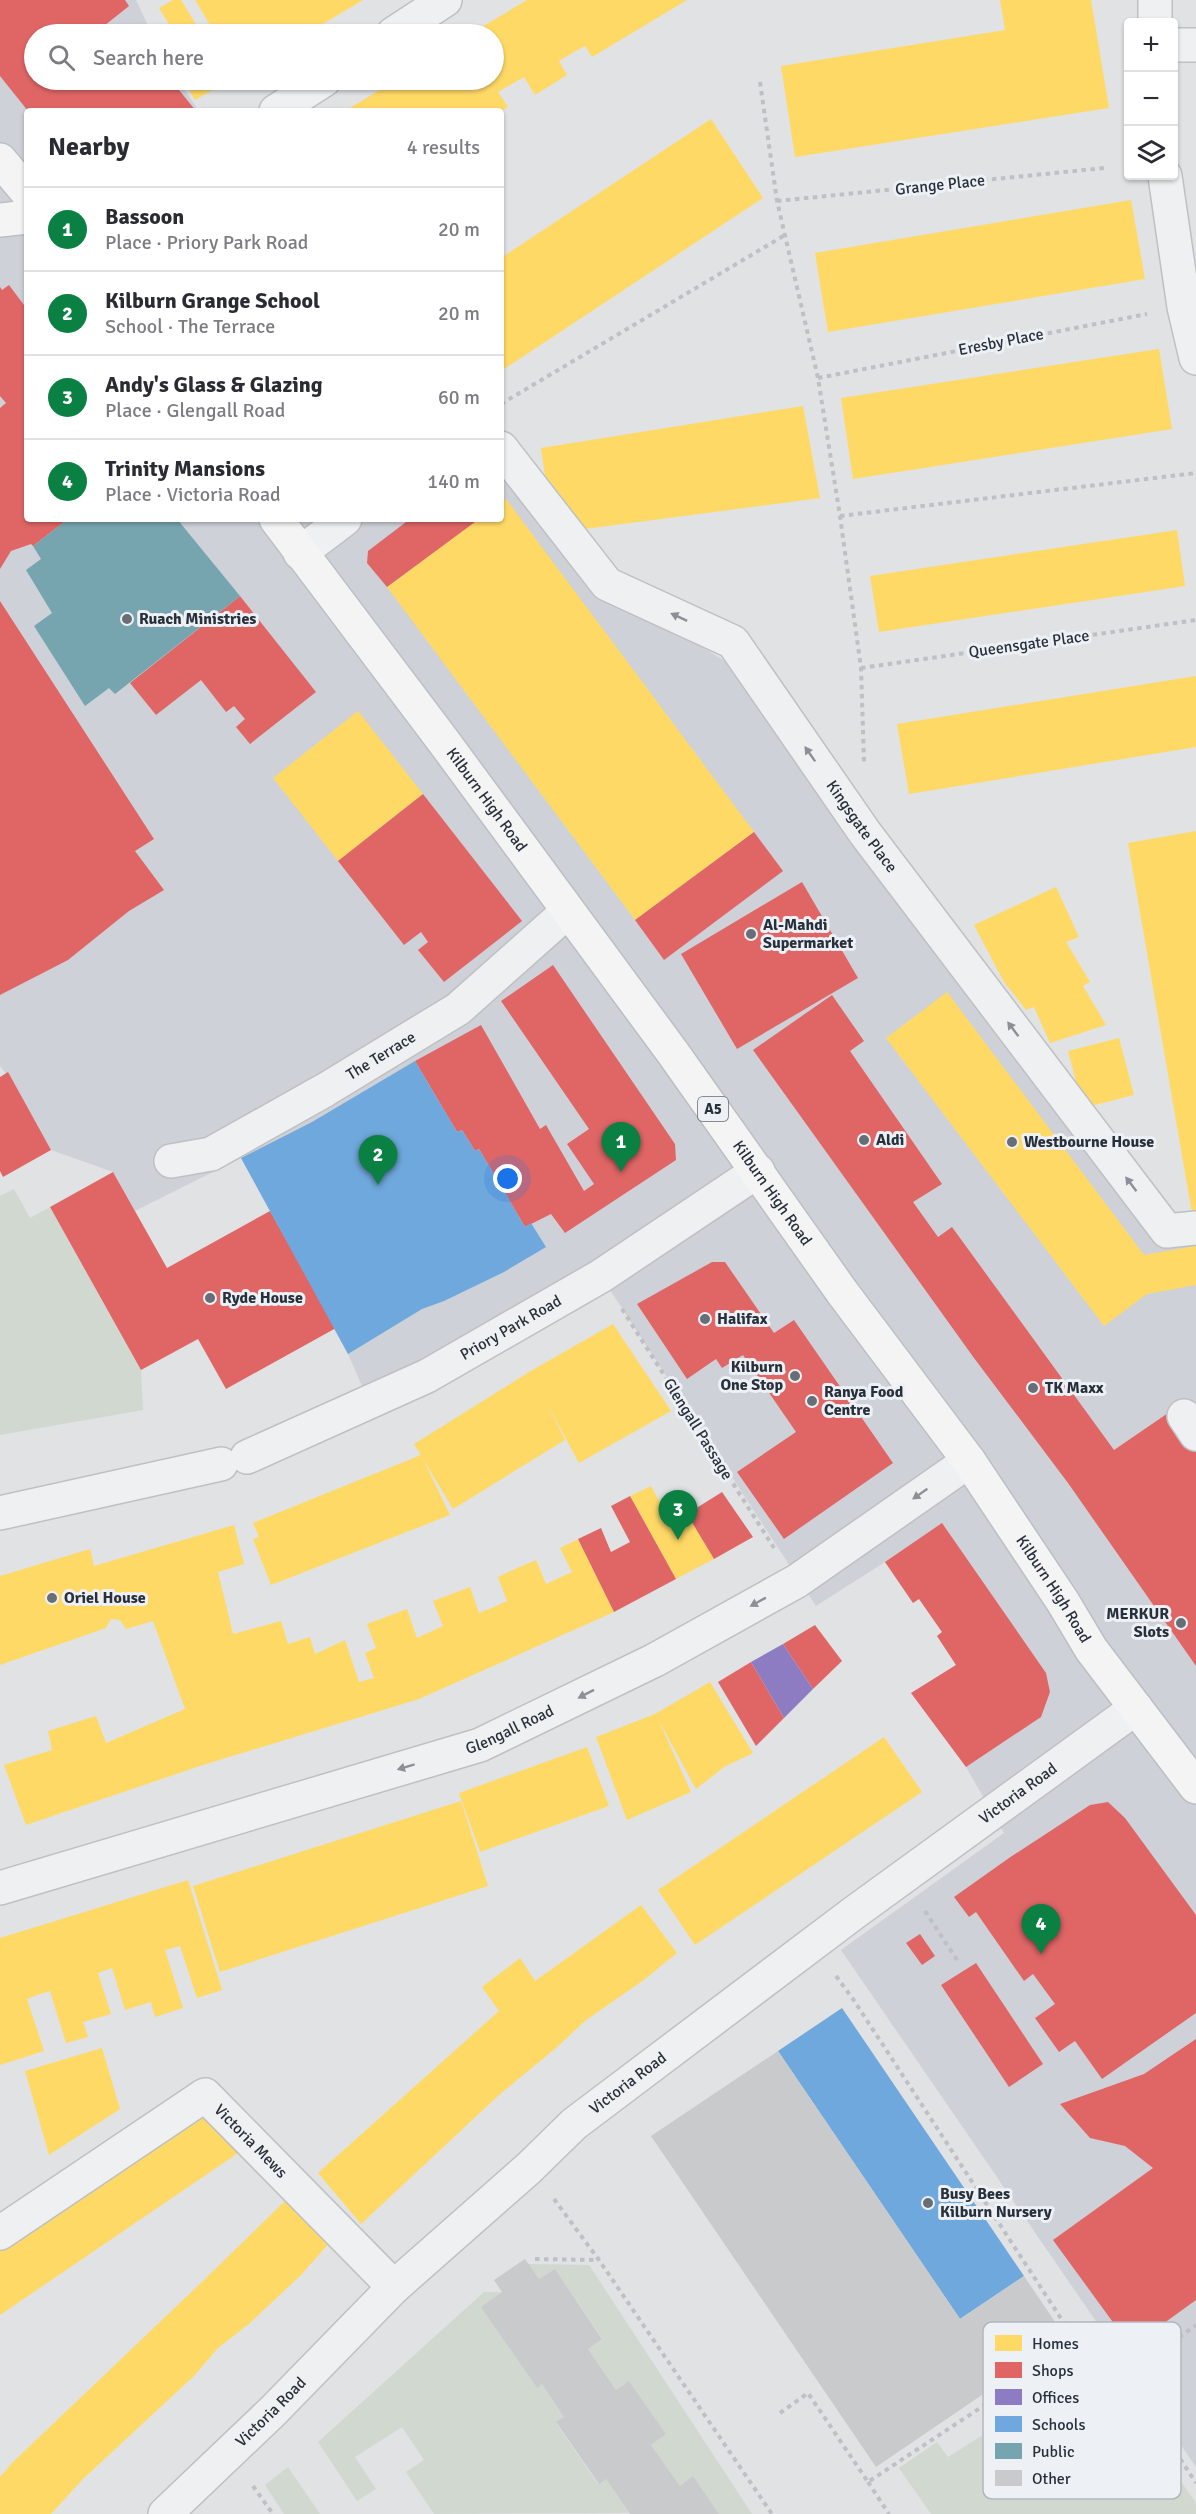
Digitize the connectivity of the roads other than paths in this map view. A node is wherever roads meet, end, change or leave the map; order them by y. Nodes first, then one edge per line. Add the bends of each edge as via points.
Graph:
1 (445, 0) edge
2 (1155, 0) edge
3 (1155, 18) edge
4 (408, 24) edge
5 (1178, 45) edge
6 (1196, 45) edge
7 (309, 90) edge
8 (281, 108) edge
9 (0, 160) edge
10 (1166, 180) edge
11 (24, 188) edge
12 (24, 217) edge
13 (0, 220) edge
14 (1196, 358) edge
15 (504, 452) edge
16 (278, 522) edge
17 (341, 522) edge
18 (300, 554) junction
19 (567, 912) junction
20 (171, 1161) dead end
21 (758, 1171) junction
22 (1196, 1228) edge
23 (969, 1461) junction
24 (0, 1514) edge
25 (1136, 1708) junction
26 (1186, 1752) edge
27 (1196, 1787) edge
28 (0, 1888) edge
29 (0, 2233) edge
30 (394, 2287) junction
31 (165, 2514) edge

1 - 4 street
2 - 3 street
5 - 6 street
7 - 8 street
9 - 11 main road
10 - 14 street via 1184,307
12 - 13 main road
22 -> 15 street, Kingsgate Place via 1167,1231 865,833 733,642 607,584
16 - 18 main road, Kilburn High Road / A5
17 - 18 street
18 - 19 main road, Kilburn High Road / A5 via 444,742
19 - 20 street, The Terrace via 458,1009 211,1155
19 - 21 main road, Kilburn High Road / A5
21 - 23 main road, Kilburn High Road / A5 via 842,1292
21 - 24 street, Priory Park Road via 601,1276 427,1376 234,1460
23 - 25 main road, Kilburn High Road / A5 via 1091,1649
23 -> 28 street, Glengall Road via 797,1581 656,1660 480,1745
25 - 26 main road, Kilburn High Road / A5
25 - 30 street, Victoria Road via 574,2124 530,2168
26 - 27 main road, Kilburn High Road / A5
29 - 30 street, Victoria Mews via 205,2095
30 - 31 street, Victoria Road

